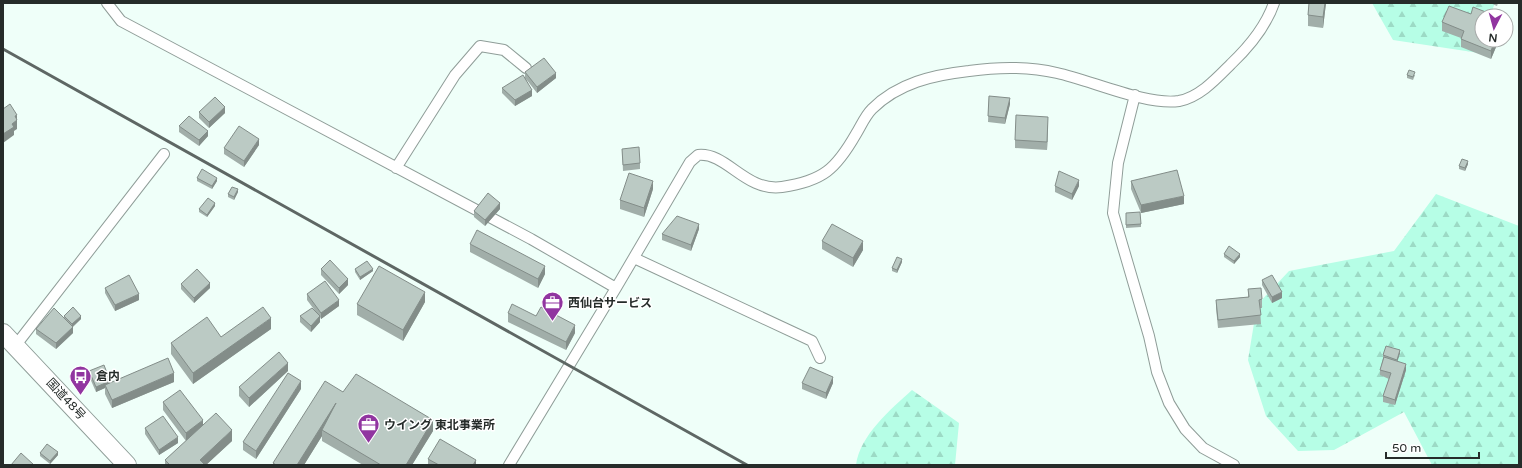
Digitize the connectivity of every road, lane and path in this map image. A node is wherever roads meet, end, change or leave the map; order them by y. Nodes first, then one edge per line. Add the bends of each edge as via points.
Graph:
1 (107, 3) edge
2 (1274, 3) edge
3 (526, 68) dead end
4 (1135, 95) junction
5 (164, 154) dead end
6 (396, 168) junction
7 (634, 258) junction
8 (616, 288) junction
9 (9, 339) edge
10 (820, 358) dead end
11 (127, 465) edge
12 (509, 465) edge
13 (1234, 465) edge

1 - 6 street via 121,21
2 - 4 street via 1266,21 1252,41 1216,79 1196,94 1178,101 1165,102
3 - 6 street via 504,50 480,46 455,75
4 - 7 street via 1058,73 1019,67 969,70 919,81 902,87 880,101 868,114 843,157 834,167 810,179 782,187 759,186 716,158 698,155 690,162
4 - 13 street via 1118,163 1113,213 1157,372 1169,403 1185,429 1203,448
5 - 9 street
6 - 8 street
7 - 8 street
7 - 10 street via 812,341
8 - 12 street
9 - 11 highway, 国道48号

